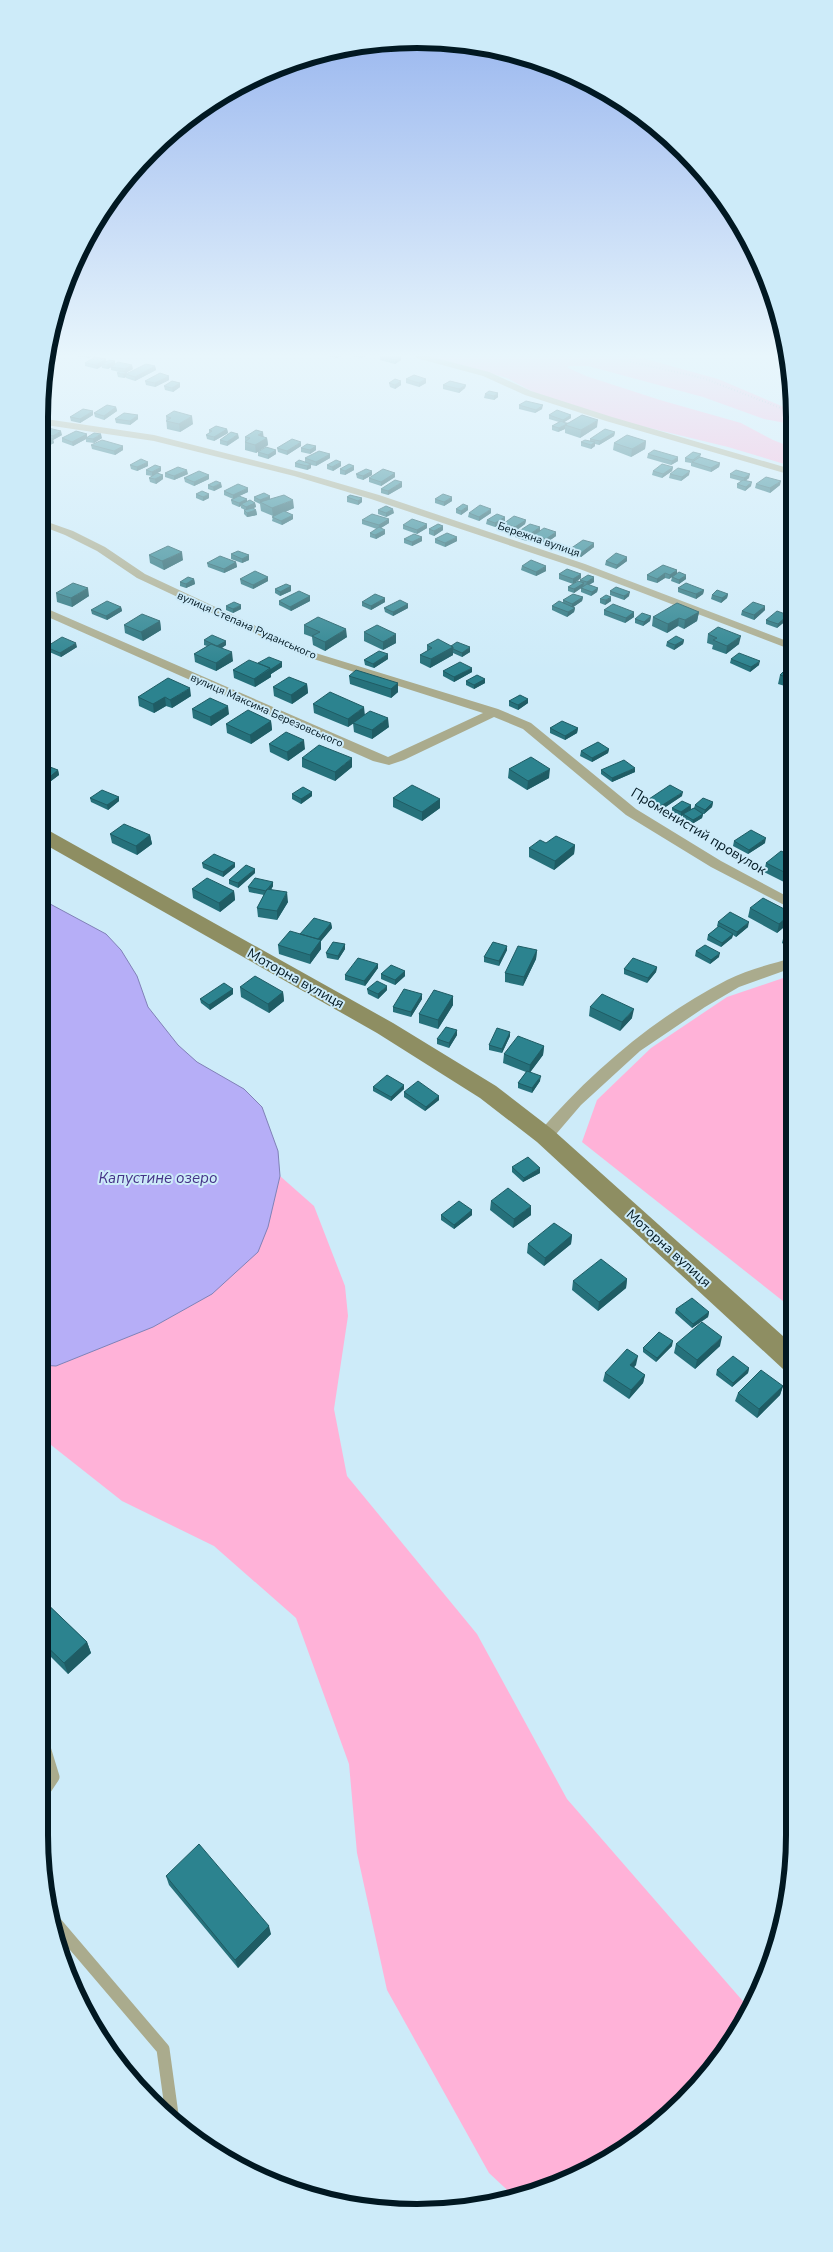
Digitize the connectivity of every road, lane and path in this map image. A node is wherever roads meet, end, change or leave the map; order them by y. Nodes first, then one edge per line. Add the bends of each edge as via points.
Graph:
1 (246, 461) edge
2 (754, 461) edge
3 (786, 471) edge
4 (48, 525) edge
5 (48, 613) edge
6 (786, 645) edge
7 (494, 712) junction
8 (48, 839) edge
9 (786, 902) edge
10 (786, 965) edge
11 (545, 1136) junction
12 (786, 1354) edge
13 (48, 1761) edge
14 (48, 1784) edge
15 (59, 1927) edge
16 (172, 2112) edge

1 - 6 street, Бережна вулиця via 375,497 581,566
2 - 3 street
4 - 7 street, вулиця Степана Руданського via 101,549 141,576 306,653
5 - 7 street, вулиця Максима Березовського via 377,758 389,760 400,757
7 - 9 street, Променистий провулок via 527,726 631,812
8 - 11 street, Моторна вулиця via 385,1028 488,1092
10 - 11 street via 734,983 636,1047 575,1101
11 - 12 street, Моторна вулиця
13 - 14 lane via 53,1777
15 - 16 lane via 163,2049

